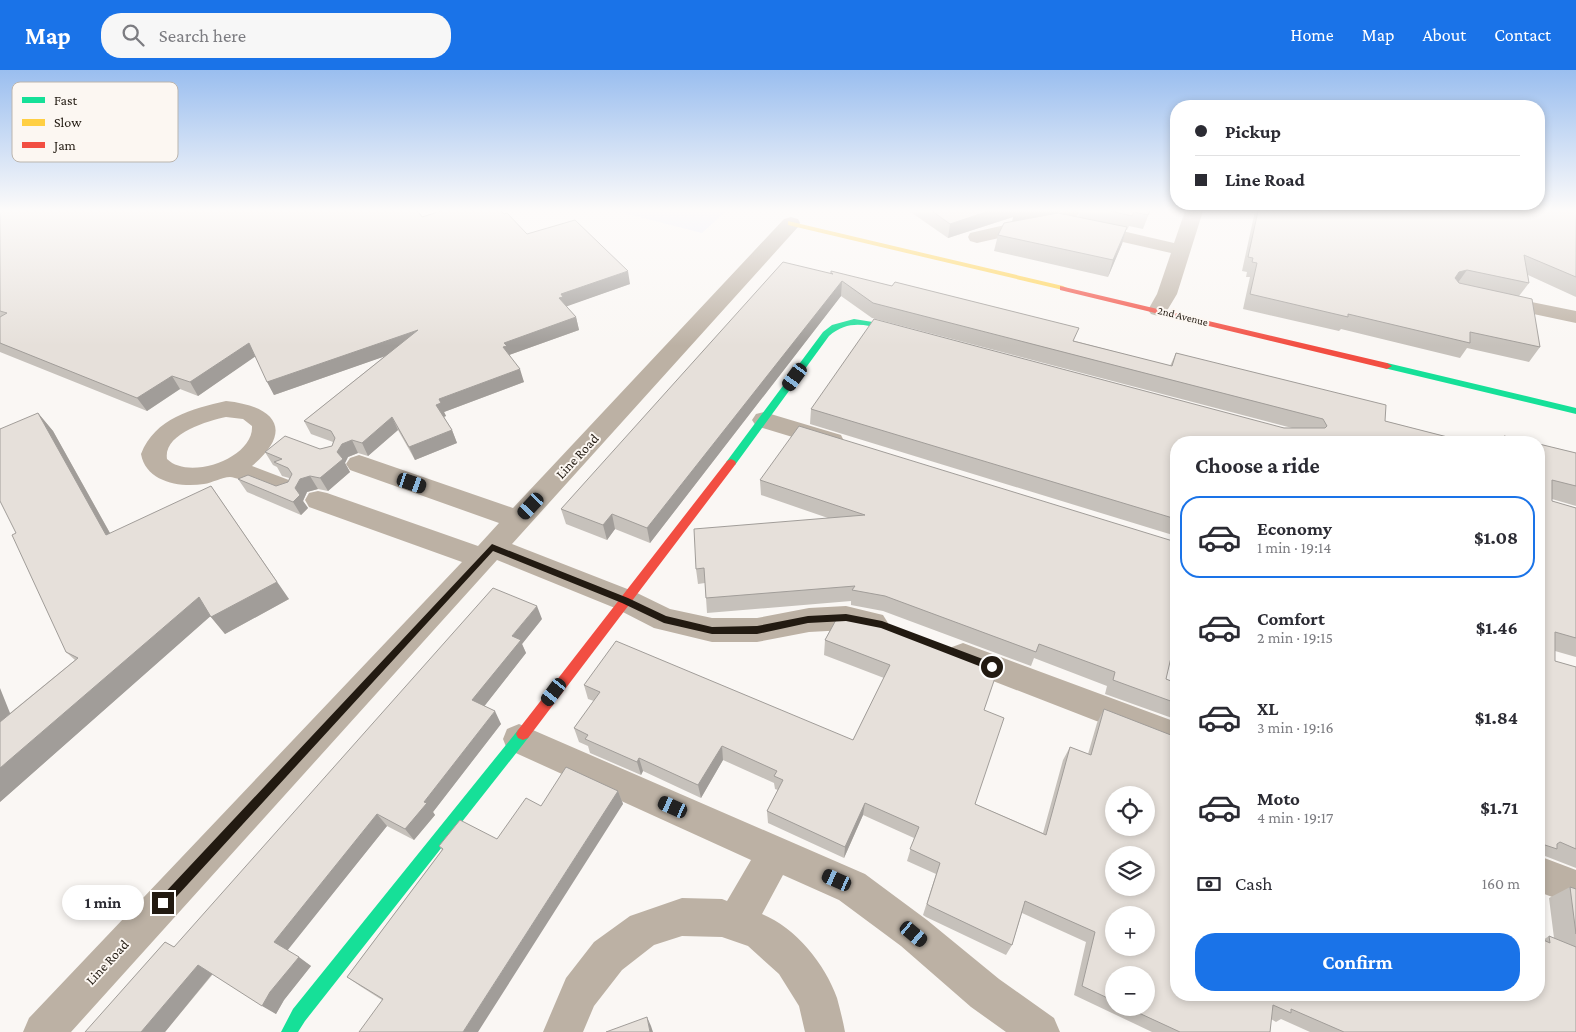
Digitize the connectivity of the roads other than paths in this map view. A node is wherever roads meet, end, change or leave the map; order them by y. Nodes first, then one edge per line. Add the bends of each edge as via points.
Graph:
1 (762, 256) edge
2 (949, 256) edge
3 (1180, 256) edge
4 (1476, 296) edge
5 (1158, 310) junction
6 (1576, 317) edge
7 (919, 338) edge
8 (1576, 411) edge
9 (764, 420) junction
10 (858, 449) edge
11 (359, 464) dead end
12 (230, 468) junction
13 (285, 488) edge
14 (318, 500) dead end
15 (518, 520) junction
16 (487, 553) junction
17 (625, 600) junction
18 (900, 632) edge
19 (937, 646) edge
20 (1170, 734) edge
21 (519, 738) junction
22 (776, 853) junction
23 (1545, 876) edge
24 (1576, 888) edge
25 (736, 923) junction
26 (43, 1032) edge
27 (289, 1032) edge
28 (563, 1032) edge
29 (825, 1032) edge
30 (1040, 1032) edge

1 - 15 street, Line Road
2 - 5 street, 2nd Avenue
3 - 5 street
4 - 6 street
5 - 8 street, 2nd Avenue
7 - 9 street via 862,323 836,324
9 - 10 street
9 - 17 street
11 - 15 street
12 - 12 street via 190,478 174,476 159,467 155,454 166,434 202,414 226,409 251,412 274,432
12 - 13 street
14 - 16 street
15 - 16 street, Line Road
16 - 17 street
16 - 26 street, Line Road
17 - 18 street via 664,620 712,630 757,630 808,620 846,618
17 - 21 street
19 - 20 street
21 - 22 street
21 - 27 street via 299,1015
22 - 25 street
22 - 30 street via 852,887 985,994
23 - 24 street
25 - 28 street via 722,918 682,917 643,930 608,956 580,992
25 - 29 street via 760,932 793,960 817,999

